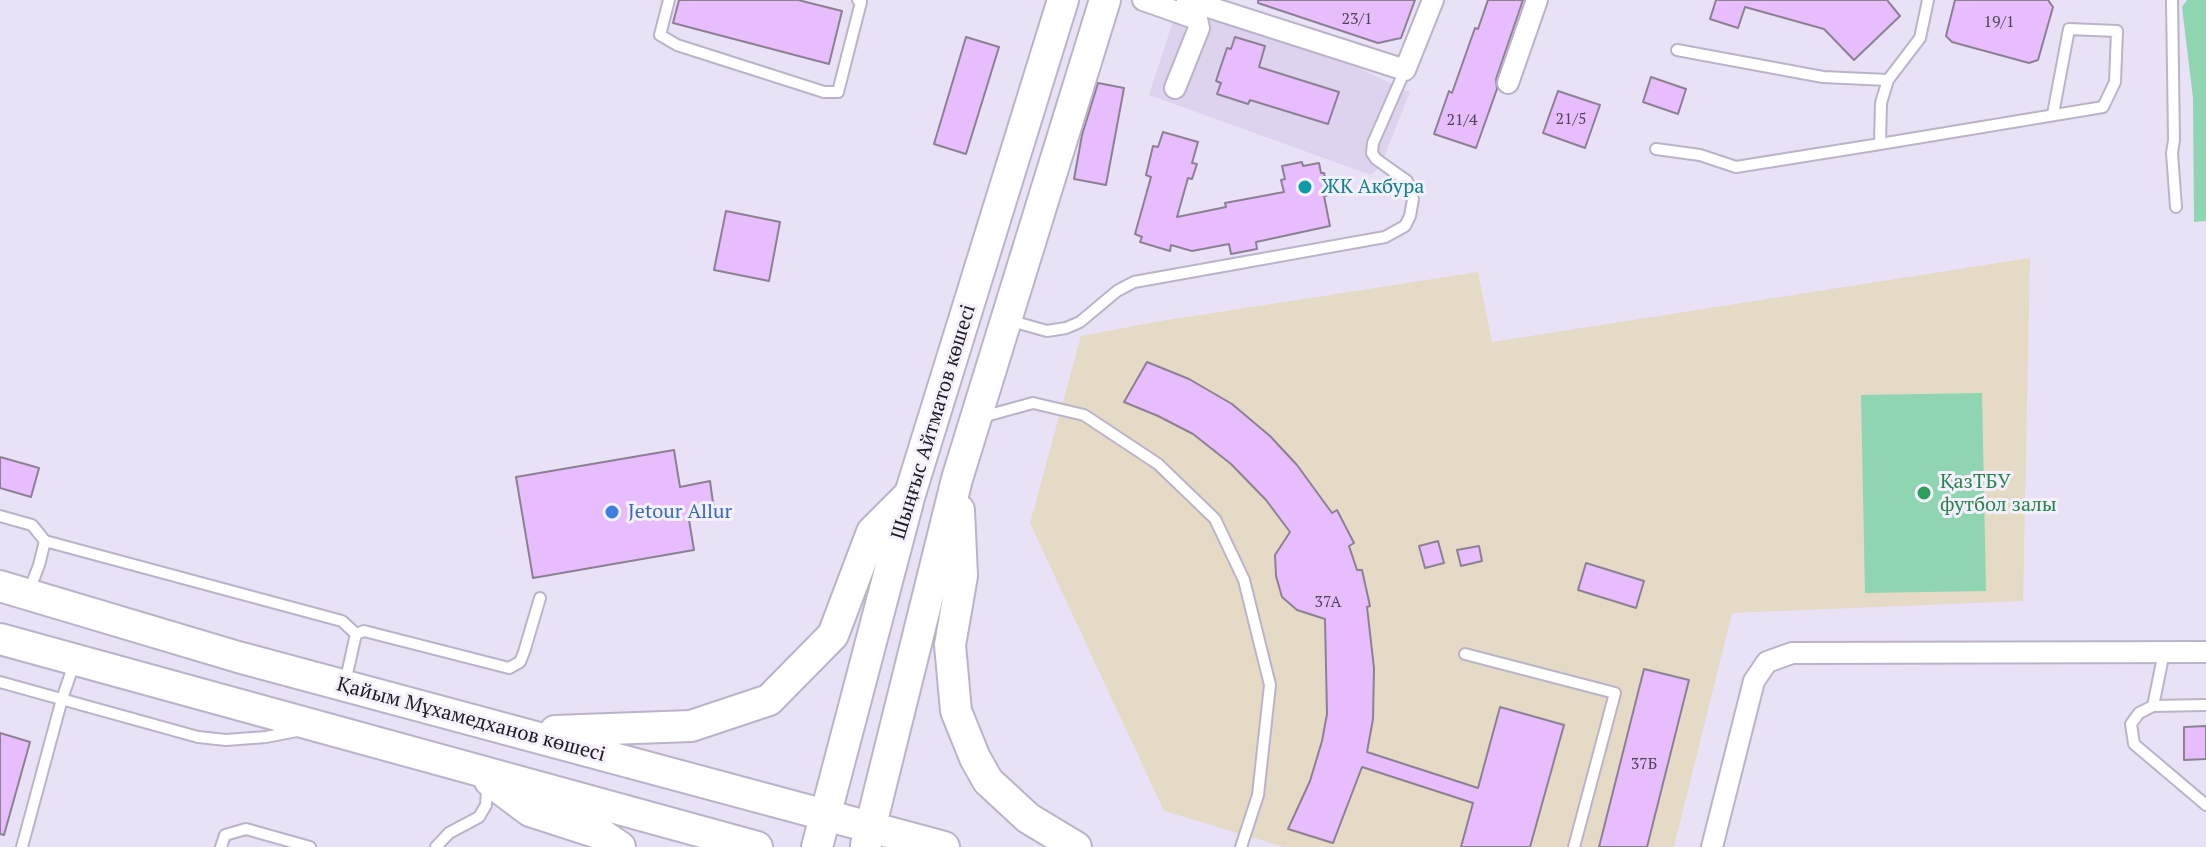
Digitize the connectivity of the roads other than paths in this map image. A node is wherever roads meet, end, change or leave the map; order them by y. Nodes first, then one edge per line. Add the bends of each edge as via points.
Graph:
1 (669, 0) edge
2 (858, 0) edge
3 (1063, 0) edge
4 (1105, 0) edge
5 (1143, 0) edge
6 (1433, 0) edge
7 (1537, 0) edge
8 (1928, 0) edge
9 (2172, 0) edge
10 (1199, 2) edge
11 (1677, 50) dead end
12 (1405, 70) junction
13 (1888, 80) junction
14 (1508, 83) dead end
15 (1175, 88) dead end
16 (2053, 114) junction
17 (1880, 144) junction
18 (1656, 149) dead end
19 (2176, 207) dead end
20 (1006, 319) junction
21 (976, 419) junction
22 (957, 479) junction
23 (910, 494) junction
24 (0, 516) edge
25 (45, 541) junction
26 (14, 590) edge
27 (540, 598) dead end
28 (356, 634) junction
29 (0, 639) edge
30 (2164, 652) junction
31 (2206, 652) edge
32 (1465, 654) dead end
33 (75, 659) junction
34 (0, 682) edge
35 (344, 686) junction
36 (62, 699) junction
37 (2206, 705) edge
38 (2153, 706) junction
39 (316, 727) junction
40 (513, 731) junction
41 (479, 772) junction
42 (2206, 793) edge
43 (2193, 794) junction
44 (2206, 805) edge
45 (825, 815) junction
46 (868, 837) edge
47 (22, 847) edge
48 (221, 847) edge
49 (310, 847) edge
50 (436, 847) edge
51 (620, 847) edge
52 (757, 847) edge
53 (817, 847) edge
54 (944, 847) edge
55 (1076, 847) edge
56 (1241, 847) edge
57 (1574, 847) edge
58 (1712, 847) edge

1 - 2 lane via 660,35 824,92 838,92
3 - 23 main road, Шыңғыс Айтматов көшесі
4 - 20 main road, Шыңғыс Айтматов көшесі
5 - 15 street via 1197,19 1199,28
6 - 12 street
7 - 14 street
8 - 13 lane via 1920,38
9 - 19 lane
10 - 12 street
11 - 13 lane via 1823,77
12 - 20 lane via 1372,153 1407,181 1413,199 1405,226 1385,237 1134,282 1066,328 1047,331
13 - 17 lane via 1881,103
16 - 16 lane via 2103,107 2115,82 2117,31 2069,29
16 - 17 lane
17 - 18 lane via 1736,167
20 - 21 main road, Шыңғыс Айтматов көшесі
21 - 22 main road, Шыңғыс Айтматов көшесі
21 - 56 lane via 1033,403 1084,415 1158,464 1215,519 1244,580 1270,685 1258,795
22 - 46 main road, Шыңғыс Айтматов көшесі
22 - 55 main road via 962,576 950,645 956,711 988,781 1028,818
23 - 40 main road via 872,532 833,635 769,700 691,726
23 - 45 main road, Шыңғыс Айтматов көшесі
24 - 25 lane via 32,525
25 - 26 lane via 39,565
25 - 28 lane via 342,621
26 - 35 main road, Қайым Мұхамедханов көшесі
27 - 28 lane via 520,662 509,668 364,631
28 - 35 lane
29 - 33 main road
30 - 31 street
30 - 38 lane
30 - 58 street via 1792,653 1767,662 1754,681
32 - 57 lane via 1615,693
33 - 36 lane
33 - 39 main road
34 - 36 lane
35 - 40 main road, Қайым Мұхамедханов көшесі
36 - 39 lane via 198,737 266,737
36 - 47 lane
37 - 38 lane
38 - 43 lane via 2131,724 2134,744
39 - 41 main road
40 - 45 main road, Қайым Мұхамедханов көшесі
41 - 50 lane via 487,790 486,805 479,817 449,833
41 - 51 main road via 530,811 601,834
41 - 52 main road
42 - 43 lane
43 - 44 lane
45 - 46 main road, Қайым Мұхамедханов көшесі
45 - 53 main road, Шыңғыс Айтматов көшесі
46 - 54 main road, Қайым Мұхамедханов көшесі
48 - 49 lane via 225,835 246,829

